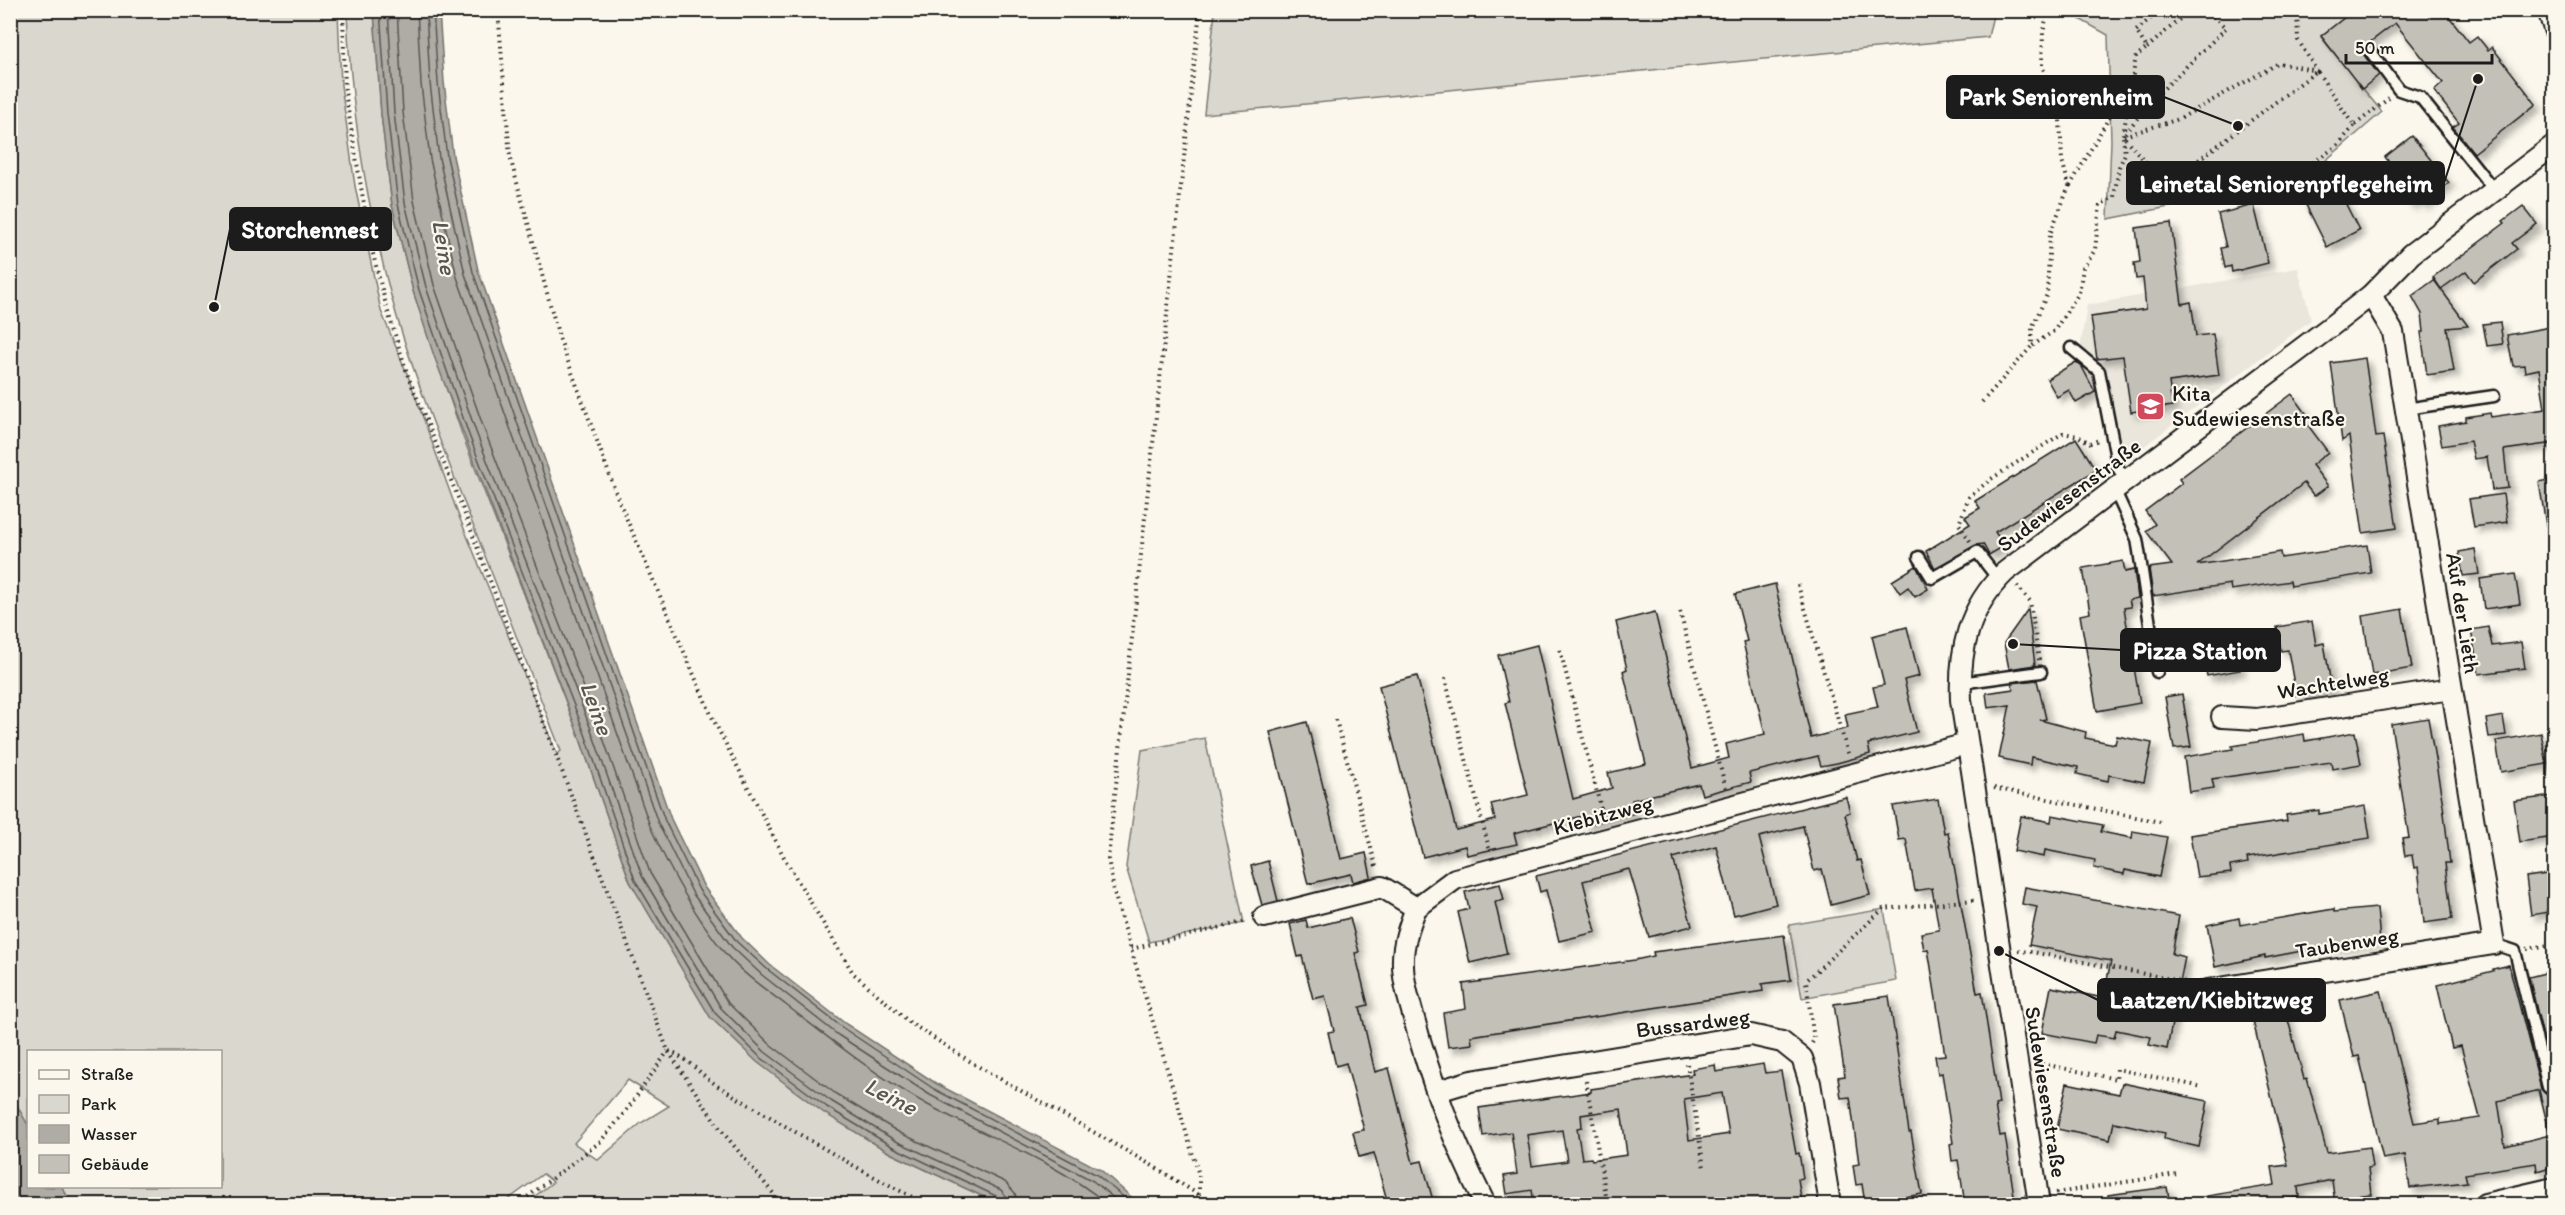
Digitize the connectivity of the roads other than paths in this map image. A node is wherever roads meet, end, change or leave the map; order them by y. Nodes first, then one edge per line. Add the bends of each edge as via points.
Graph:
1 (2548, 10) edge
2 (2554, 29) edge
3 (2371, 52) dead end
4 (2554, 145) edge
5 (2494, 190) junction
6 (2371, 295) junction
7 (2071, 348) dead end
8 (2494, 396) dead end
9 (2405, 409) junction
10 (2121, 486) junction
11 (1919, 557) dead end
12 (2002, 575) junction
13 (2041, 672) road end
14 (2157, 672) dead end
15 (1960, 683) junction
16 (2451, 689) junction
17 (2222, 717) dead end
18 (1967, 744) junction
19 (1416, 908) junction
20 (1264, 917) road end
21 (2494, 944) junction
22 (2207, 990) road end
23 (2548, 1087) dead end
24 (1438, 1091) junction
25 (2554, 1188) edge
26 (2039, 1200) edge
27 (1485, 1204) edge
28 (1830, 1204) edge
29 (2485, 1204) edge

1 - 2 street
3 - 5 lane via 2399,90 2420,97
4 - 5 street, Sudewiesenstraße
5 - 6 street, Sudewiesenstraße via 2411,254
6 - 9 street, Auf der Lieth via 2393,332
6 - 10 street, Sudewiesenstraße
7 - 10 lane via 2099,371
8 - 9 lane
9 - 16 street, Auf der Lieth
10 - 12 street, Sudewiesenstraße
10 - 14 lane via 2137,538
11 - 12 lane via 1932,578 1977,552
12 - 15 street, Sudewiesenstraße via 1978,608 1969,629 1961,652
13 - 15 lane
15 - 18 street, Sudewiesenstraße
16 - 17 street, Wachtelweg via 2257,719
16 - 21 street, Auf der Lieth
18 - 19 street, Kiebitzweg via 1455,879
18 - 26 street, Sudewiesenstraße
19 - 20 street via 1382,887
19 - 24 street via 1405,937 1402,966 1420,1040
21 - 22 street, Taubenweg
21 - 23 lane via 2514,951
24 - 27 street
24 - 28 street, Bussardweg via 1471,1081 1751,1035 1782,1042 1802,1058 1810,1083
25 - 29 street

